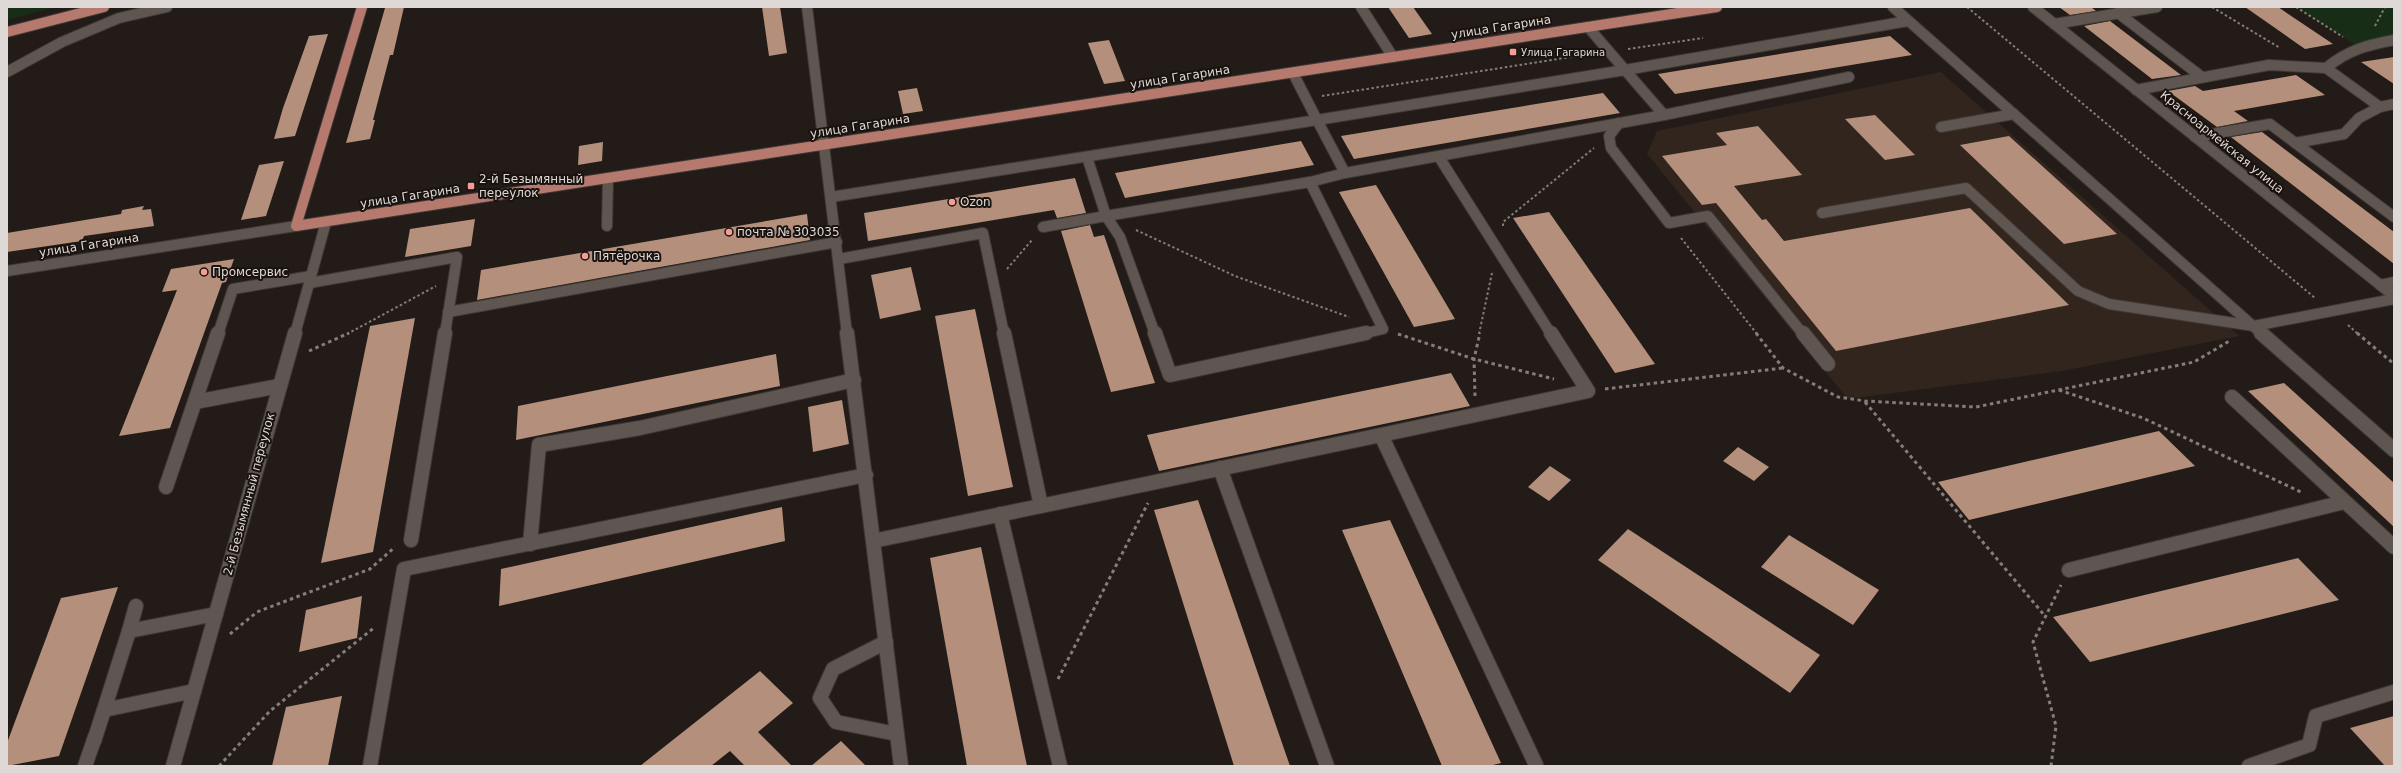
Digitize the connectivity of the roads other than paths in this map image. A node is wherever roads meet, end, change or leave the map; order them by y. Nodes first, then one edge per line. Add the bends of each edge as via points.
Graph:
1 (104, 7) edge
2 (167, 7) edge
3 (362, 7) edge
4 (807, 7) edge
5 (1361, 7) edge
6 (1717, 7) edge
7 (1893, 7) edge
8 (2033, 7) edge
9 (2157, 7) edge
10 (2118, 13) junction
11 (1908, 21) junction
12 (2054, 24) junction
13 (1588, 27) junction
14 (7, 32) edge
15 (2394, 40) edge
16 (1393, 57) junction
17 (2326, 68) junction
18 (1625, 70) junction
19 (7, 72) edge
20 (1292, 73) junction
21 (1849, 77) dead end
22 (2202, 78) junction
23 (2136, 90) junction
24 (2394, 104) edge
25 (2380, 107) junction
26 (2014, 114) junction
27 (1664, 115) junction
28 (1317, 120) junction
29 (1619, 123) junction
30 (1941, 127) dead end
31 (2195, 137) junction
32 (2295, 143) junction
33 (825, 145) junction
34 (1087, 157) junction
35 (1439, 157) junction
36 (1345, 173) junction
37 (608, 178) junction
38 (1310, 182) junction
39 (831, 197) junction
40 (1822, 213) dead end
41 (1106, 216) junction
42 (2394, 217) edge
43 (326, 222) junction
44 (296, 226) junction
45 (607, 226) dead end
46 (1043, 227) road end
47 (837, 242) junction
48 (839, 259) junction
49 (7, 271) edge
50 (310, 280) junction
51 (2394, 282) edge
52 (2380, 285) junction
53 (2394, 298) edge
54 (448, 312) junction
55 (2254, 326) junction
56 (1828, 364) dead end
57 (854, 380) junction
58 (279, 386) junction
59 (2232, 397) dead end
60 (195, 402) junction
61 (1381, 435) junction
62 (2394, 450) edge
63 (1220, 468) junction
64 (866, 475) junction
65 (166, 487) dead end
66 (2344, 502) junction
67 (1041, 506) junction
68 (1000, 514) junction
69 (412, 535) road end
70 (874, 541) junction
71 (530, 544) junction
72 (2394, 547) edge
73 (2069, 570) road end
74 (136, 606) dead end
75 (216, 614) junction
76 (129, 631) junction
77 (886, 642) junction
78 (194, 691) junction
79 (2394, 692) edge
80 (104, 710) junction
81 (897, 734) junction
82 (1536, 765) edge
83 (85, 766) edge
84 (173, 766) edge
85 (370, 766) edge
86 (901, 766) edge
87 (1060, 766) edge
88 (1327, 766) edge
89 (2248, 766) edge

1 - 14 main road
2 - 19 street via 119,18 62,42
3 - 44 main road
4 - 33 street
5 - 16 street
6 - 13 main road, улица Гагарина
7 - 11 street
8 - 12 street, Красноармейская улица
9 - 10 street
10 - 12 street
10 - 22 street
11 - 18 street
11 - 26 street
12 - 23 street, Красноармейская улица
13 - 16 main road, улица Гагарина
13 - 18 street
15 - 17 street via 2357,46
16 - 20 main road, улица Гагарина
17 - 22 street via 2269,65
17 - 25 street
18 - 27 street
18 - 28 street
20 - 28 street
20 - 33 main road, улица Гагарина
21 - 27 street
22 - 23 street
23 - 31 street, Красноармейская улица
24 - 25 street
25 - 32 street via 2360,118 2344,134
26 - 30 street
26 - 55 street
27 - 29 street
28 - 34 street
28 - 36 street
29 - 35 street
29 - 56 street via 1609,136 1611,148 1669,224 1708,216
31 - 32 street via 2270,124
31 - 52 street, Красноармейская улица
32 - 42 street
33 - 37 main road, улица Гагарина
33 - 39 street
34 - 39 street
34 - 41 street
35 - 36 street
35 - 61 street via 1588,391
36 - 38 street
37 - 43 main road, улица Гагарина
37 - 45 street
38 - 41 street
38 - 41 street via 1383,329 1170,375 1120,237
39 - 47 street
40 - 55 street via 1966,188 2078,291 2109,304
41 - 46 street
43 - 44 main road, улица Гагарина
43 - 50 street, 2-й Безымянный переулок
44 - 49 street, улица Гагарина
47 - 48 street
47 - 54 street
48 - 57 street
48 - 67 street via 983,233
50 - 54 street via 457,257
50 - 58 street, 2-й Безымянный переулок
50 - 60 street via 233,289
51 - 52 street
52 - 53 street, Красноармейская улица
53 - 55 street
54 - 69 street
55 - 62 street
57 - 64 street
57 - 71 street via 640,428 539,445
58 - 60 street
58 - 75 street, 2-й Безымянный переулок
59 - 66 street
60 - 65 street
61 - 63 street
61 - 82 street
63 - 67 street
63 - 88 street
64 - 70 street
64 - 71 street
66 - 72 street
66 - 73 street
67 - 68 street
68 - 70 street
68 - 87 street
70 - 77 street
71 - 85 street via 404,569
74 - 76 street
75 - 76 street
75 - 78 street, 2-й Безымянный переулок
76 - 80 street
77 - 81 street
77 - 81 street via 833,669 820,698 836,722
78 - 80 street
78 - 84 street, 2-й Безымянный переулок
79 - 89 street via 2316,716 2309,745
80 - 83 street
81 - 86 street

